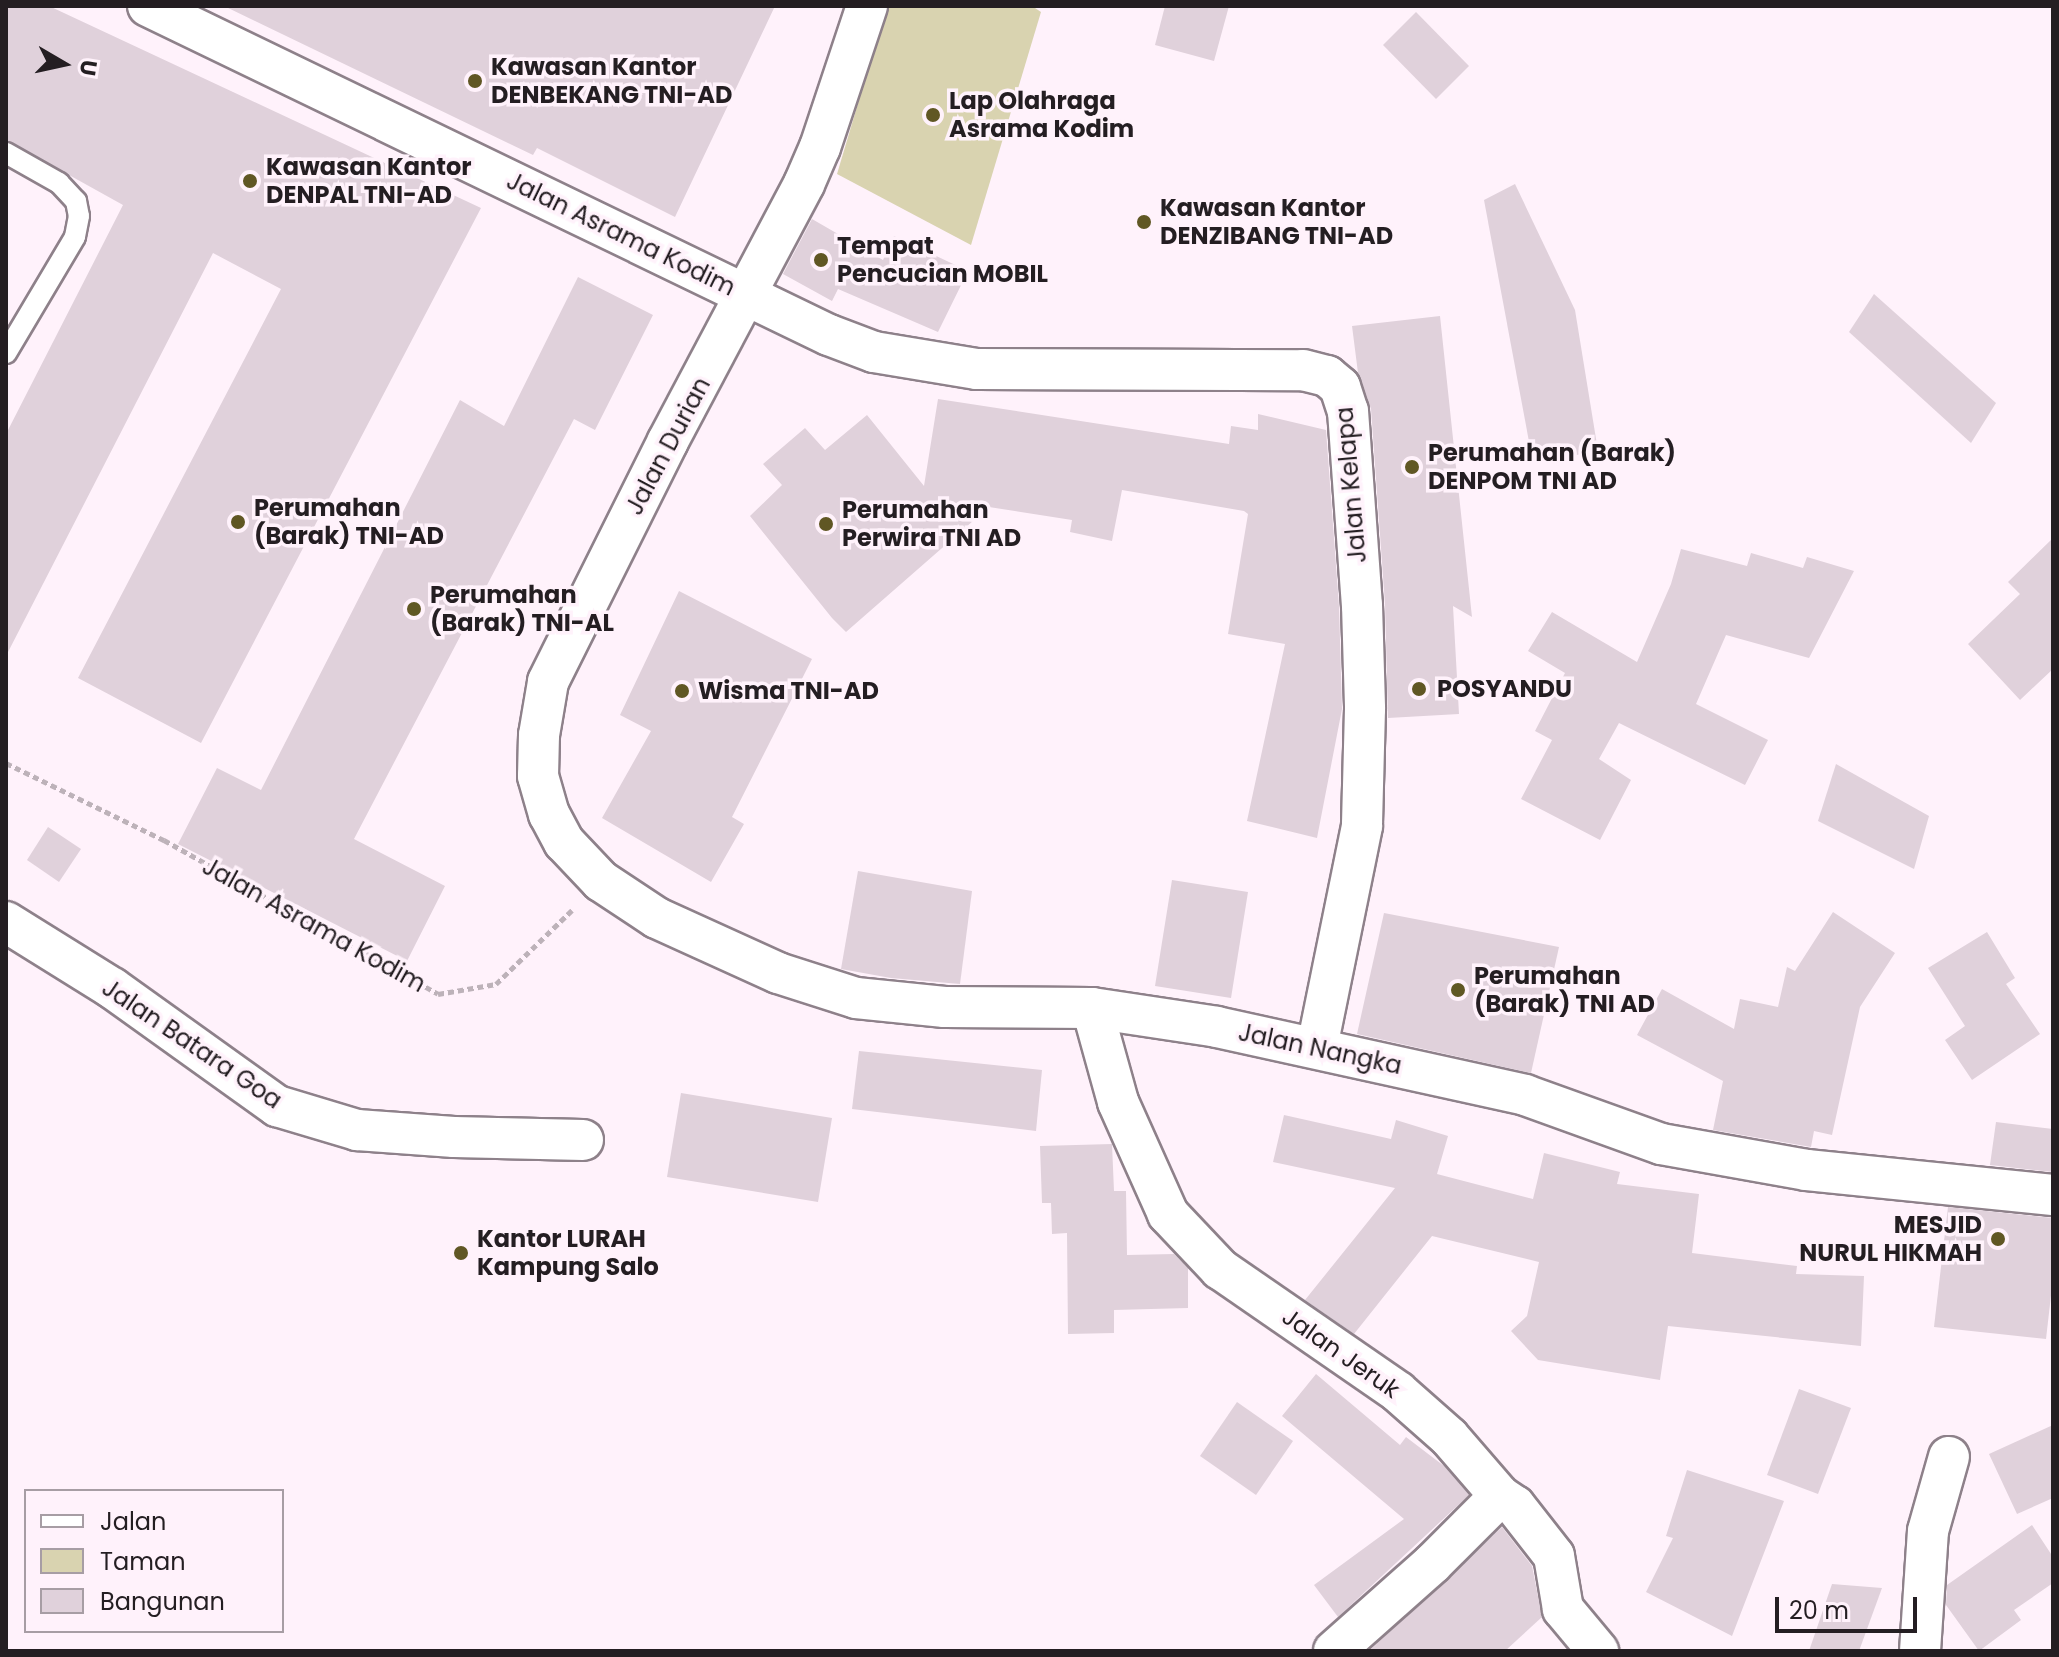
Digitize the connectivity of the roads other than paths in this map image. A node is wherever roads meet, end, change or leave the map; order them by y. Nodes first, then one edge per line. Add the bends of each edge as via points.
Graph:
1 (148, 6) edge
2 (867, 6) edge
3 (6, 153) edge
4 (748, 295) junction
5 (6, 353) edge
6 (601, 881) joint
7 (6, 922) edge
8 (1092, 1008) junction
9 (1317, 1047) junction
10 (583, 1140) dead end
11 (2053, 1195) edge
12 (1949, 1457) dead end
13 (1500, 1496) junction
14 (1334, 1651) edge
15 (1598, 1651) edge
16 (1920, 1651) edge

1 - 4 street, Jalan Asrama Kodim
2 - 4 street, Jalan Durian via 820,147
3 - 5 lane via 59,183 76,201 79,216 75,237
4 - 6 street, Jalan Durian via 668,441 548,682 538,776 564,842
4 - 9 street, Jalan Kelapa via 840,339 922,362 1055,372 1303,370 1327,376 1340,387 1348,411 1363,621 1362,826
6 - 8 street, Jalan Nangka via 657,918 778,973 856,998 945,1007
7 - 10 street, Jalan Batara Goa via 112,988 277,1106 357,1130
8 - 9 street, Jalan Nangka
8 - 13 street, Jalan Jeruk via 1118,1102 1168,1214 1220,1269 1398,1392 1449,1437
9 - 11 street, Jalan Nangka via 1525,1095 1661,1144 1807,1170
12 - 16 street via 1928,1531
13 - 14 street
13 - 15 street, Jalan Jeruk via 1515,1506 1554,1556 1563,1609

